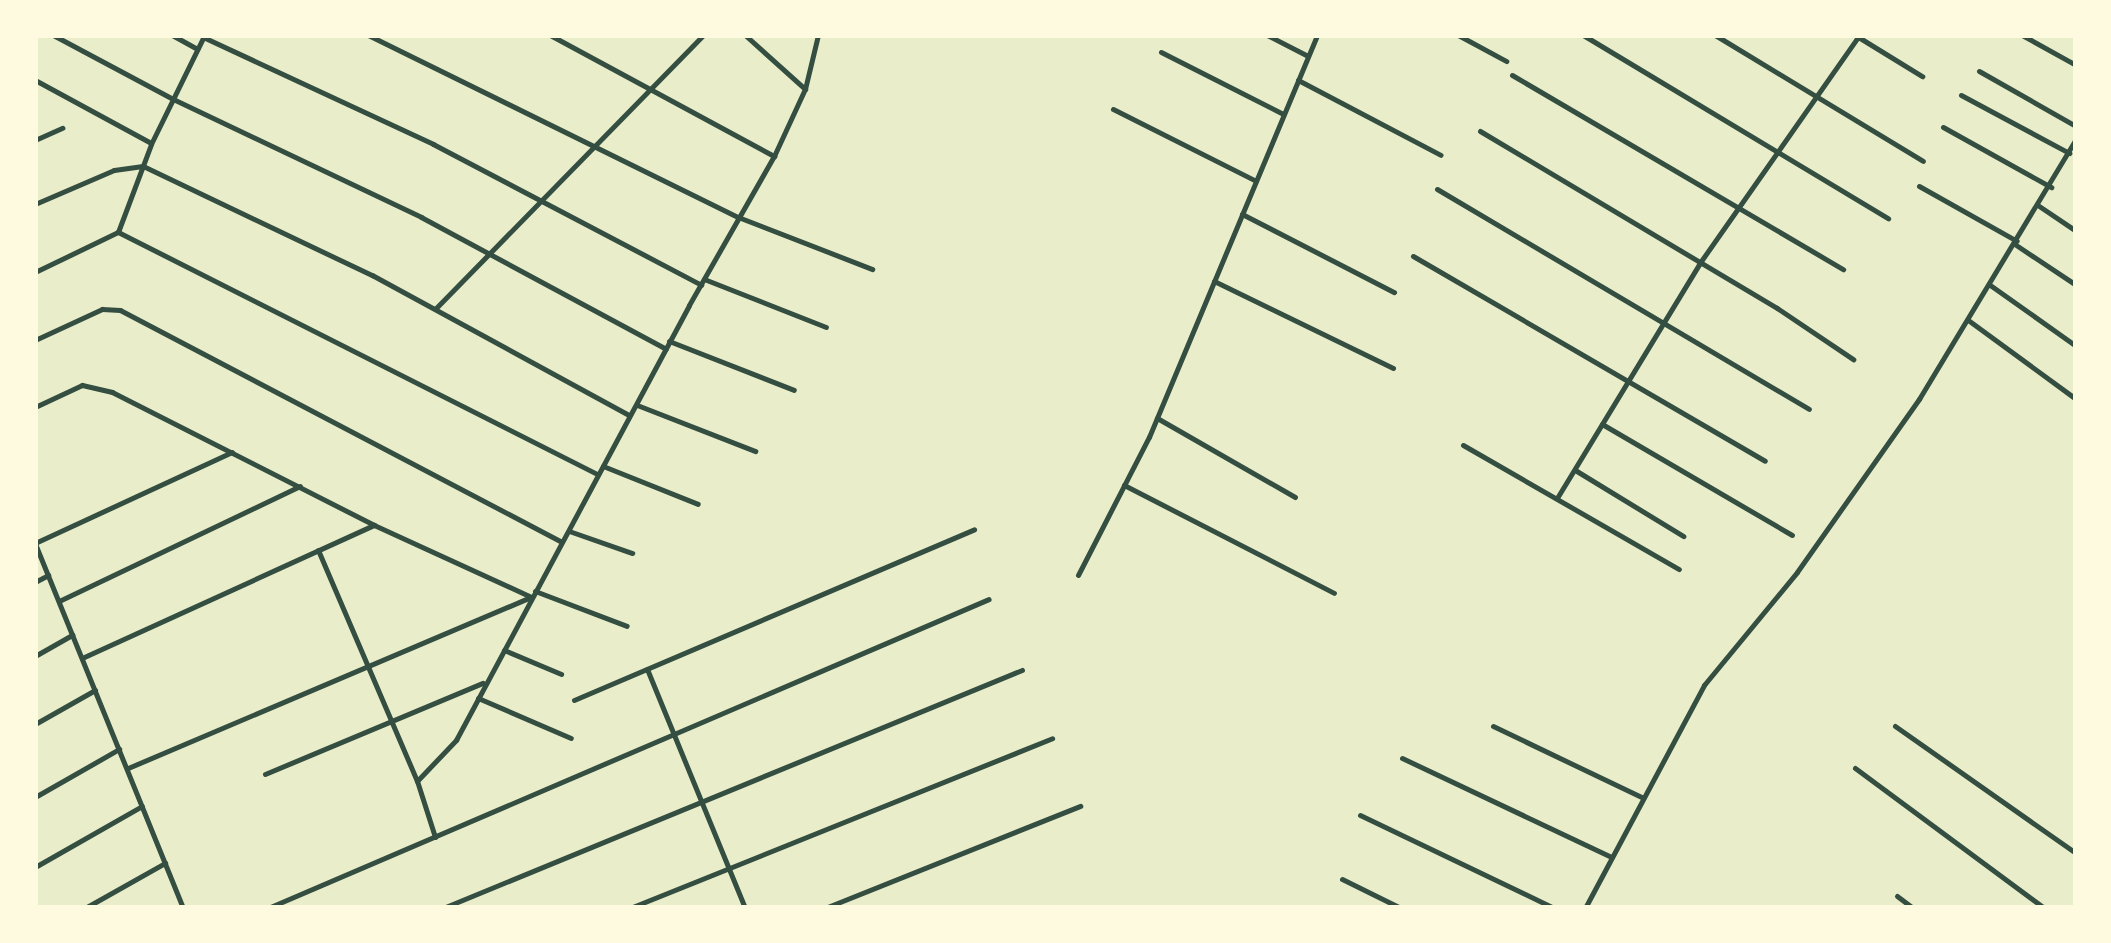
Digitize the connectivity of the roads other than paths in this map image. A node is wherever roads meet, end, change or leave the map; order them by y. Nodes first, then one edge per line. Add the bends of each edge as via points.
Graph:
1 (53, 35) edge
2 (172, 35) edge
3 (368, 35) edge
4 (550, 35) edge
5 (745, 35) edge
6 (818, 35) edge
7 (1267, 35) edge
8 (1317, 35) edge
9 (1458, 35) edge
10 (1583, 35) edge
11 (1715, 35) edge
12 (2022, 35) edge
13 (204, 36) edge
14 (699, 36) edge
15 (1856, 36) edge
16 (198, 49) junction
17 (1161, 52) dead end
18 (1308, 56) junction
19 (1506, 61) dead end
20 (2076, 65) edge
21 (1979, 71) dead end
22 (1512, 75) dead end
23 (1922, 76) dead end
24 (35, 80) edge
25 (1298, 80) junction
26 (651, 89) junction
27 (804, 89) junction
28 (1960, 95) dead end
29 (1818, 98) junction
30 (172, 99) junction
31 (1113, 108) dead end
32 (1284, 114) junction
33 (2076, 126) edge
34 (1943, 127) dead end
35 (62, 128) dead end
36 (1480, 132) dead end
37 (35, 140) edge
38 (2075, 143) edge
39 (152, 144) junction
40 (596, 144) junction
41 (1778, 153) junction
42 (2069, 153) junction
43 (774, 156) junction
44 (1441, 156) dead end
45 (1923, 161) dead end
46 (143, 166) junction
47 (1256, 181) junction
48 (1920, 186) dead end
49 (2051, 187) junction
50 (1437, 189) dead end
51 (540, 202) junction
52 (35, 204) edge
53 (1740, 206) junction
54 (2039, 206) junction
55 (1242, 214) junction
56 (738, 217) junction
57 (1888, 218) dead end
58 (2076, 231) edge
59 (118, 232) junction
60 (2016, 243) junction
61 (487, 254) junction
62 (1413, 256) dead end
63 (1700, 264) junction
64 (872, 269) dead end
65 (1843, 269) dead end
66 (35, 272) edge
67 (1214, 281) junction
68 (702, 282) junction
69 (1990, 285) junction
70 (2076, 285) edge
71 (1394, 292) dead end
72 (435, 309) junction
73 (1968, 320) junction
74 (1664, 321) junction
75 (826, 328) dead end
76 (35, 340) edge
77 (668, 345) junction
78 (2076, 346) edge
79 (1853, 359) dead end
80 (1394, 368) dead end
81 (1629, 379) junction
82 (794, 390) dead end
83 (2076, 399) edge
84 (635, 405) junction
85 (35, 406) edge
86 (1809, 409) dead end
87 (630, 415) junction
88 (1157, 418) junction
89 (1602, 424) junction
90 (1463, 445) dead end
91 (755, 451) dead end
92 (232, 452) junction
93 (1766, 462) dead end
94 (602, 466) junction
95 (1574, 470) junction
96 (598, 474) junction
97 (1124, 485) junction
98 (300, 486) junction
99 (1296, 497) dead end
100 (1556, 498) junction
101 (698, 504) dead end
102 (374, 525) junction
103 (568, 530) junction
104 (974, 530) dead end
105 (1792, 535) dead end
106 (1683, 536) dead end
107 (561, 542) junction
108 (318, 550) junction
109 (632, 553) dead end
110 (1679, 569) dead end
111 (1078, 574) dead end
112 (48, 575) junction
113 (35, 582) edge
114 (1334, 593) dead end
115 (533, 594) junction
116 (988, 598) dead end
117 (59, 601) junction
118 (627, 626) dead end
119 (73, 635) junction
120 (503, 650) junction
121 (35, 656) edge
122 (82, 658) junction
123 (368, 666) junction
124 (647, 669) junction
125 (1022, 670) dead end
126 (561, 674) dead end
127 (486, 682) junction
128 (95, 690) junction
129 (477, 698) junction
130 (574, 700) dead end
131 (390, 722) junction
132 (35, 724) edge
133 (1493, 726) dead end
134 (1895, 726) dead end
135 (674, 734) junction
136 (571, 738) dead end
137 (1052, 738) dead end
138 (120, 749) junction
139 (1402, 758) dead end
140 (128, 768) junction
141 (1855, 768) dead end
142 (265, 774) dead end
143 (417, 781) junction
144 (35, 797) edge
145 (1642, 798) junction
146 (702, 802) junction
147 (142, 806) junction
148 (1080, 806) dead end
149 (1360, 815) dead end
150 (435, 836) junction
151 (2076, 853) edge
152 (1610, 857) junction
153 (165, 863) junction
154 (35, 867) edge
155 (729, 868) junction
156 (1342, 879) dead end
157 (1897, 896) dead end
158 (85, 908) edge
159 (182, 908) edge
160 (268, 908) edge
161 (442, 908) edge
162 (630, 908) edge
163 (745, 908) edge
164 (825, 908) edge
165 (1401, 908) edge
166 (1554, 908) edge
167 (1584, 908) edge
168 (1913, 908) edge
169 (2044, 908) edge

1 - 30 street
2 - 16 street
3 - 40 street
4 - 26 street
5 - 27 street
6 - 27 street
7 - 18 street
8 - 18 street
9 - 19 street
10 - 41 street
11 - 29 street
12 - 20 street
13 - 16 street
13 - 51 street
14 - 26 street
15 - 23 street
15 - 29 street
16 - 30 street
17 - 32 street
18 - 25 street
21 - 33 street
22 - 53 street
24 - 39 street
25 - 32 street
25 - 44 street
26 - 40 street
26 - 43 street
27 - 43 street
28 - 42 street
29 - 41 street
29 - 45 street
30 - 39 street
30 - 61 street
31 - 47 street
32 - 47 street
34 - 49 street
35 - 37 street
36 - 63 street
38 - 42 street
39 - 46 street
40 - 51 street
40 - 56 street
41 - 53 street
41 - 57 street
42 - 49 street
43 - 56 street
46 - 52 street via 114,170
46 - 59 street
46 - 72 street
47 - 55 street
48 - 60 street
49 - 54 street
50 - 74 street
51 - 61 street
51 - 68 street
53 - 63 street
53 - 65 street
54 - 58 street
54 - 60 street
55 - 67 street
55 - 71 street
56 - 64 street
56 - 68 street
59 - 66 street
59 - 96 street
60 - 69 street
60 - 70 street
61 - 72 street
61 - 77 street
62 - 81 street
63 - 74 street
63 - 79 street
67 - 80 street
67 - 88 street
68 - 75 street
68 - 77 street
69 - 73 street
69 - 78 street
72 - 87 street
73 - 83 street
73 - 145 street via 1797,572 1704,685
74 - 81 street
74 - 86 street
76 - 107 street via 102,309 120,310
77 - 82 street
77 - 84 street
81 - 89 street
81 - 93 street
84 - 87 street
84 - 91 street
85 - 92 street via 82,385 95,386
87 - 94 street
88 - 97 street
88 - 99 street
89 - 95 street
89 - 105 street
90 - 100 street
92 - 98 street
92 - 112 street via 35,543
94 - 96 street
94 - 101 street
95 - 100 street
95 - 106 street
96 - 103 street
97 - 111 street
97 - 114 street
98 - 102 street
98 - 117 street
100 - 110 street
102 - 108 street
102 - 115 street
103 - 107 street
103 - 109 street
104 - 124 street
107 - 115 street
108 - 122 street
108 - 123 street
112 - 113 street
112 - 117 street
115 - 118 street
115 - 120 street
115 - 123 street
116 - 135 street
117 - 119 street
119 - 121 street
119 - 122 street
120 - 126 street
120 - 127 street
122 - 128 street
123 - 131 street
123 - 140 street
124 - 130 street
124 - 135 street
125 - 146 street
127 - 129 street
127 - 131 street
128 - 132 street
128 - 138 street
129 - 136 street
129 - 143 street via 456,740
131 - 142 street
131 - 143 street
133 - 145 street
134 - 151 street
135 - 146 street
135 - 150 street
137 - 155 street
138 - 140 street
138 - 144 street
139 - 152 street
140 - 147 street
141 - 169 street
143 - 150 street
145 - 152 street
146 - 155 street
146 - 161 street
147 - 153 street
147 - 154 street
148 - 164 street
149 - 166 street
150 - 160 street
152 - 167 street
153 - 158 street
153 - 159 street
155 - 162 street
155 - 163 street
156 - 165 street
157 - 168 street

